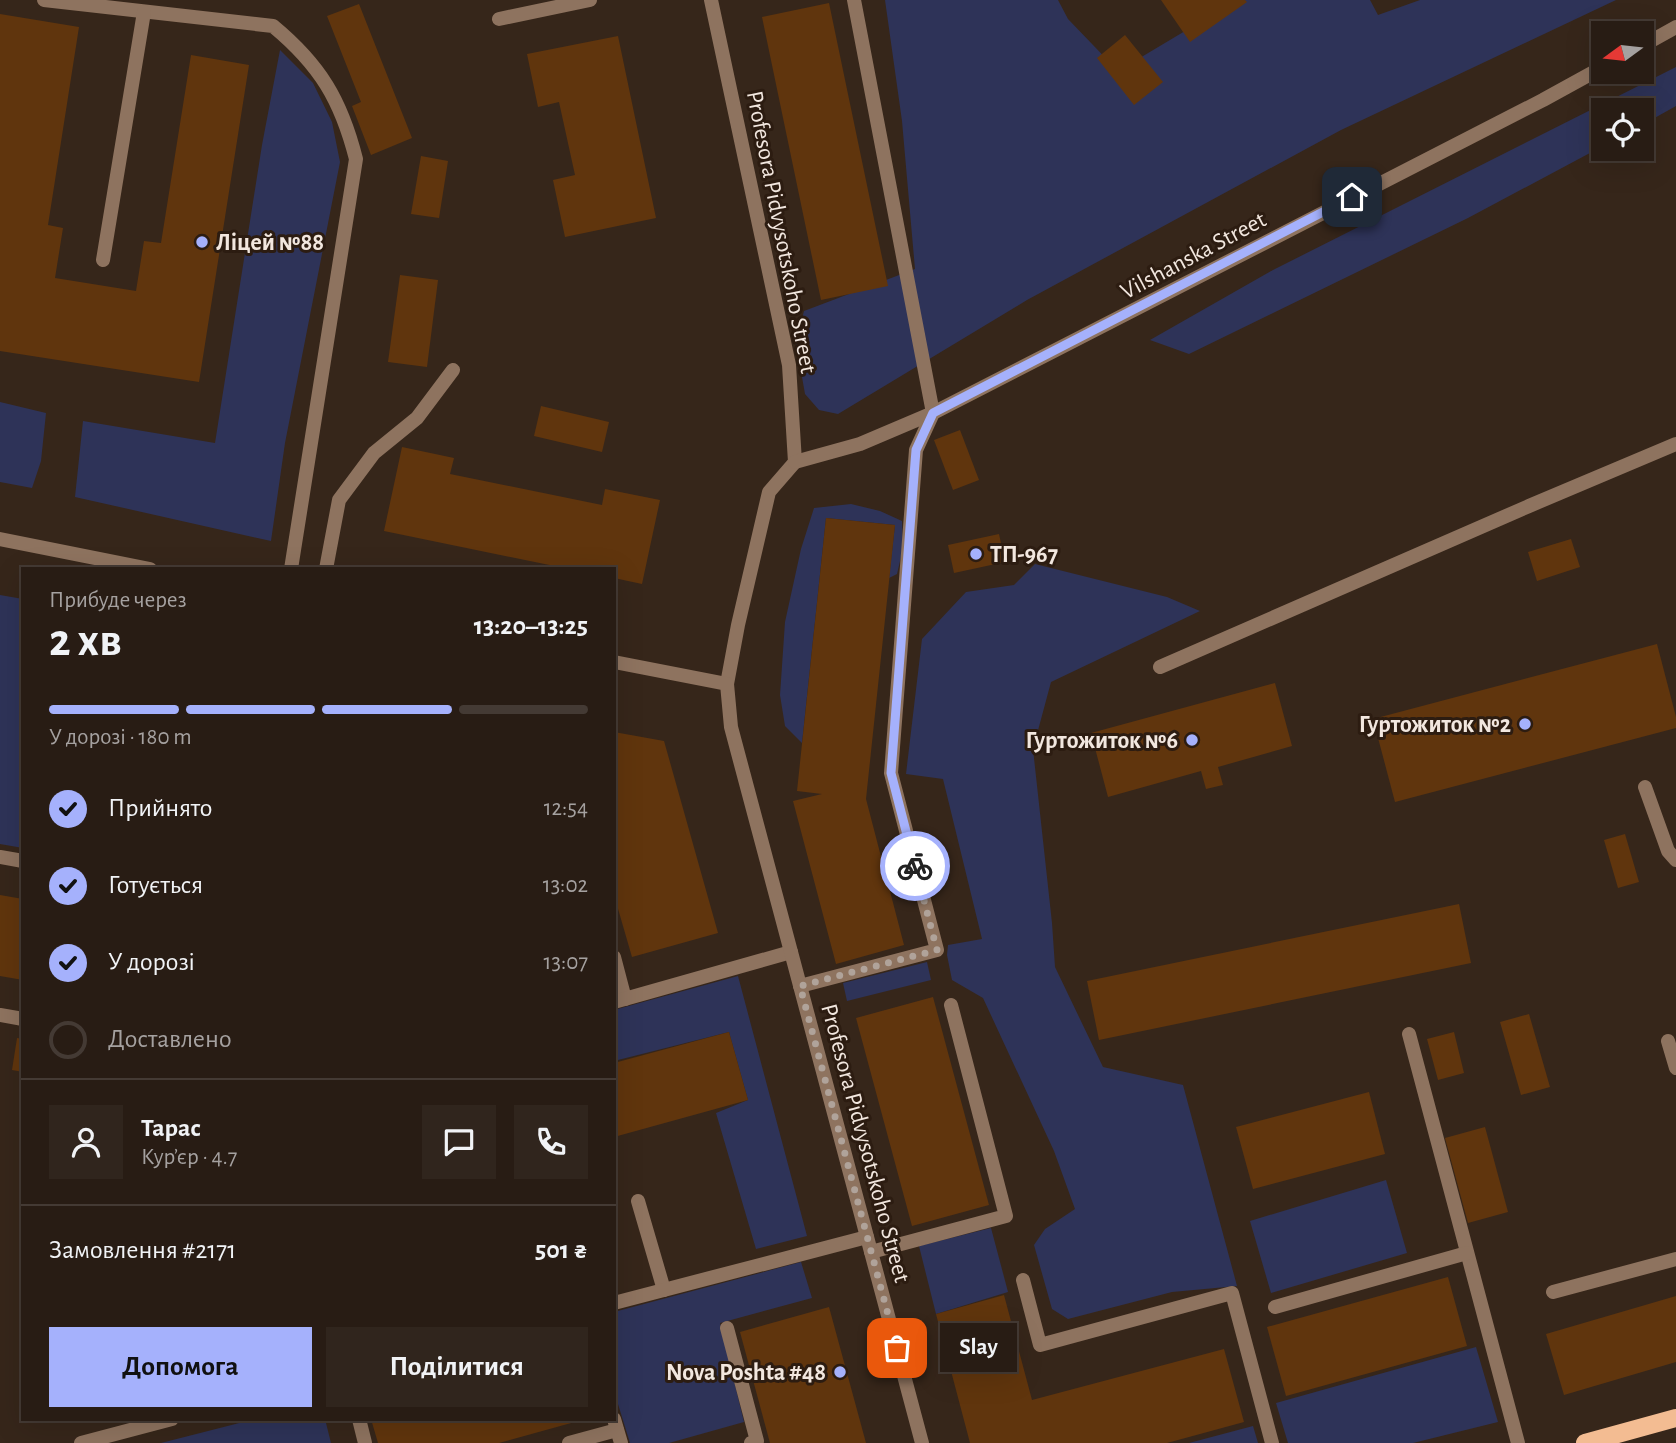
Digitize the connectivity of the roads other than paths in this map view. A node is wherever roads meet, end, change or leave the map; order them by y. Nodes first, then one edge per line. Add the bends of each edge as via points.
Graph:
1 (44, 0) edge
2 (590, 0) edge
3 (710, 0) edge
4 (854, 0) edge
5 (144, 12) junction
6 (499, 19) dead end
7 (1676, 27) edge
8 (1654, 39) edge
9 (1591, 74) edge
10 (103, 260) dead end
11 (453, 370) dead end
12 (933, 413) junction
13 (1676, 444) edge
14 (795, 462) junction
15 (0, 539) edge
16 (140, 567) edge
17 (290, 567) edge
18 (326, 567) edge
19 (616, 662) edge
20 (1160, 667) dead end
21 (727, 684) junction
22 (1645, 787) dead end
23 (0, 857) edge
24 (1676, 860) edge
25 (21, 861) edge
26 (791, 952) junction
27 (616, 971) edge
28 (800, 986) junction
29 (620, 1000) edge
30 (951, 1005) dead end
31 (0, 1015) edge
32 (21, 1019) edge
33 (1409, 1034) dead end
34 (1668, 1041) dead end
35 (1676, 1068) edge
36 (638, 1201) dead end
37 (867, 1237) junction
38 (871, 1252) junction
39 (1467, 1253) junction
40 (1676, 1259) edge
41 (1023, 1280) dead end
42 (664, 1290) junction
43 (1553, 1292) dead end
44 (616, 1302) edge
45 (1275, 1307) dead end
46 (727, 1328) dead end
47 (1676, 1418) edge
48 (164, 1421) edge
49 (360, 1421) edge
50 (617, 1431) edge
51 (81, 1443) edge
52 (365, 1443) edge
53 (569, 1443) edge
54 (751, 1443) edge
55 (922, 1443) edge
56 (1272, 1443) edge
57 (1518, 1443) edge
58 (1585, 1443) edge

1 - 5 street
2 - 6 street
3 - 14 street, Profesora Pidvysotskoho Street via 789,365
4 - 12 street
5 - 10 street
5 - 17 street via 273,26 312,63 327,85 340,108 356,159
7 - 8 street
9 - 12 street, Vilshanska Street
11 - 18 street via 417,418 374,453 339,500
12 - 14 street, Vilshanska Street via 860,444
12 - 28 street via 916,450 891,773 937,950
13 - 20 street
14 - 21 street, Profesora Pidvysotskoho Street via 769,492
15 - 16 street
19 - 21 street
21 - 26 street, Profesora Pidvysotskoho Street via 731,727
22 - 24 street via 1668,851
23 - 25 street
26 - 28 street, Profesora Pidvysotskoho Street
26 - 29 street
27 - 29 street
28 - 37 street, Profesora Pidvysotskoho Street
30 - 38 street via 1006,1216
31 - 32 street
33 - 39 street
34 - 35 street
36 - 42 street
37 - 38 street, Profesora Pidvysotskoho Street
37 - 42 street
38 - 55 street, Profesora Pidvysotskoho Street
39 - 45 street
39 - 57 street
40 - 43 street
41 - 56 street via 1040,1345 1232,1293
42 - 44 street
46 - 54 street via 757,1441
47 - 58 main road
48 - 51 street
49 - 52 street
50 - 53 street

